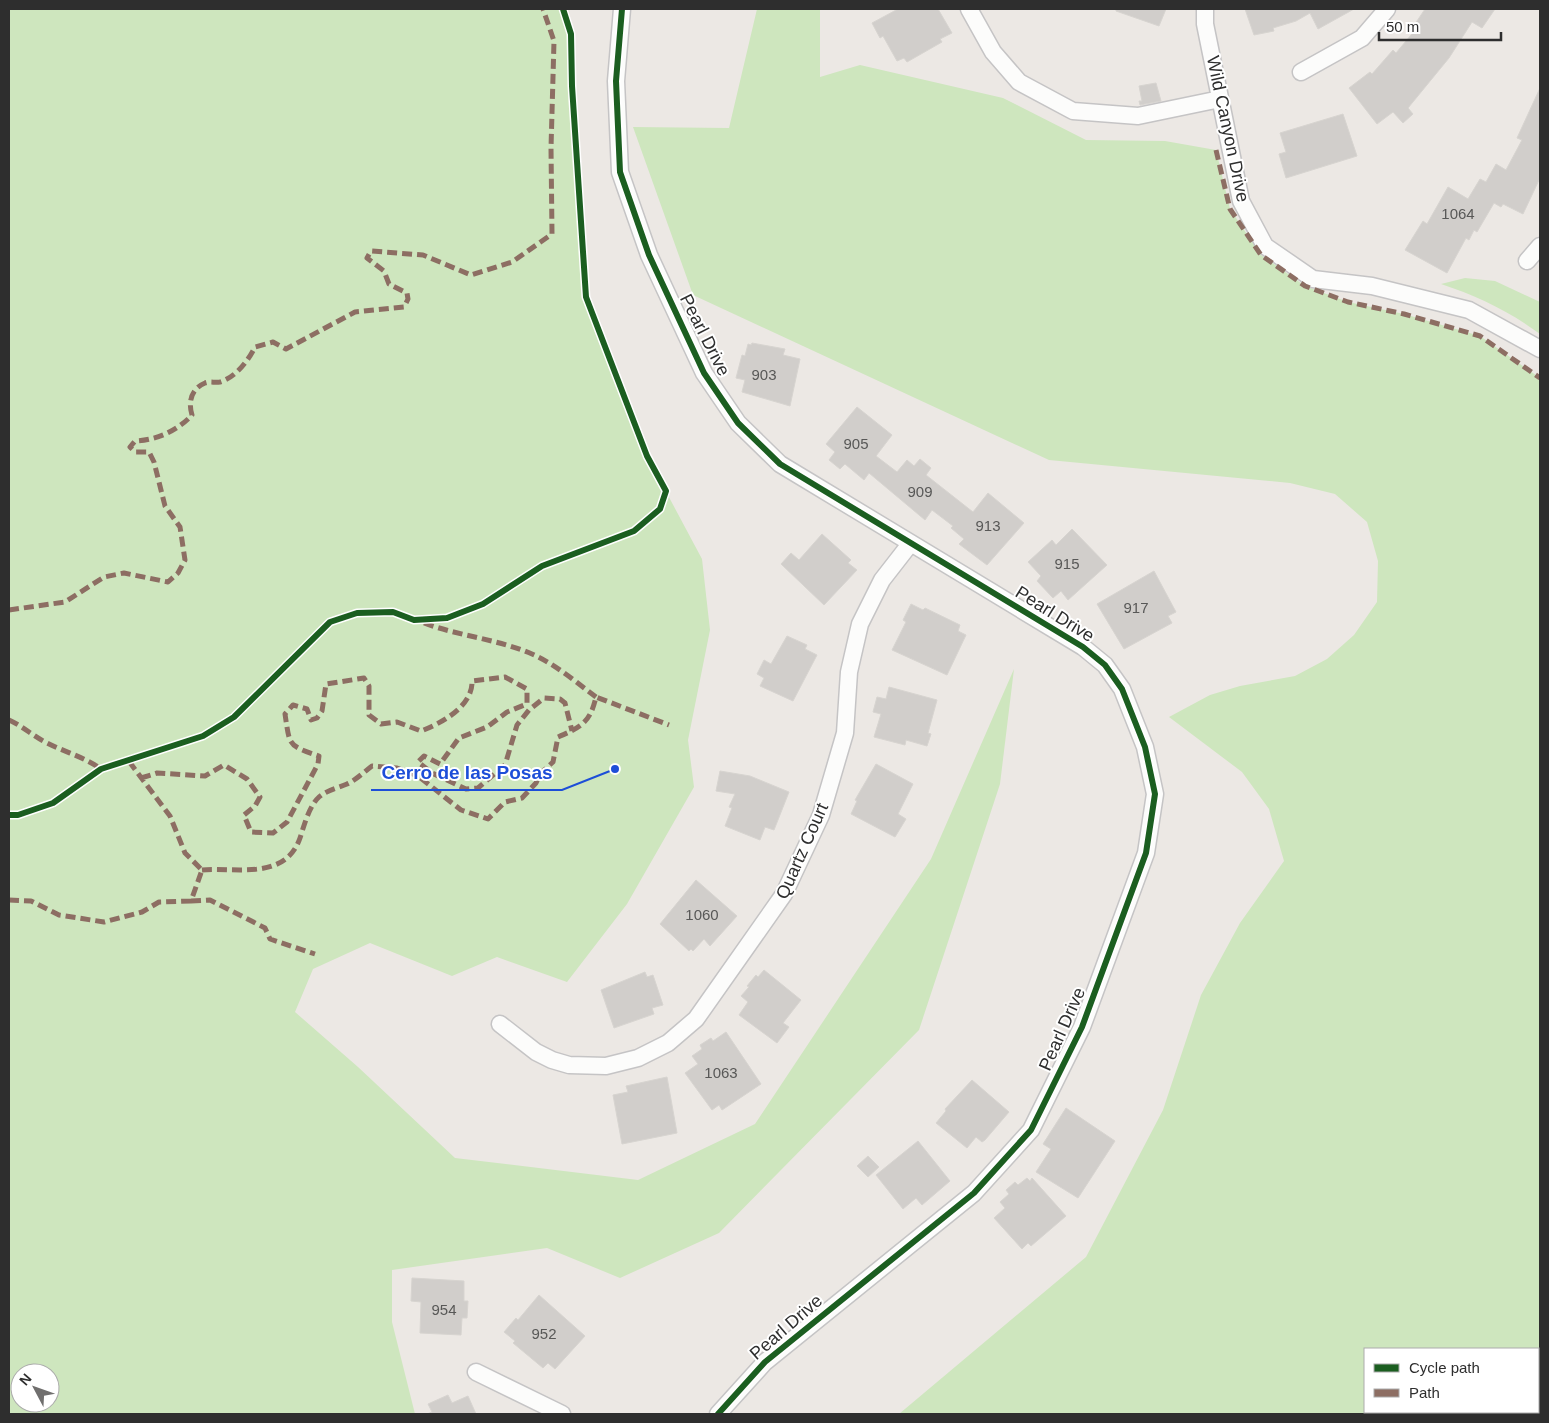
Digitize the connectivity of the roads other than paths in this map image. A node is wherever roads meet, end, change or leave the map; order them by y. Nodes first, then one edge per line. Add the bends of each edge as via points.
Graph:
1 (622, 9) edge
2 (969, 9) edge
3 (1205, 9) edge
4 (1387, 9) edge
5 (1301, 72) dead end
6 (1220, 99) junction
7 (1540, 246) edge
8 (1527, 261) dead end
9 (1540, 349) edge
10 (910, 544) junction
11 (500, 1024) dead end
12 (476, 1372) dead end
13 (562, 1414) edge
14 (718, 1414) edge

1 - 10 street, Pearl Drive via 616,81 620,172 649,255 704,373 738,422 780,464
2 - 6 street via 993,52 1019,82 1073,111 1138,116
3 - 6 street, Wild Canyon Drive
4 - 5 street via 1362,38
6 - 9 street, Wild Canyon Drive via 1241,201 1264,246 1313,279 1372,286 1469,310
7 - 8 street
10 - 11 street, Quartz Court via 882,580 860,624 850,672 845,733 818,820 784,894 696,1019 668,1043 638,1058 606,1066 569,1065 552,1060 536,1052
10 - 14 street, Pearl Drive via 1083,647 1105,665 1122,689 1145,747 1155,794 1146,853 1082,1027 1031,1130 974,1193 765,1362
12 - 13 street

